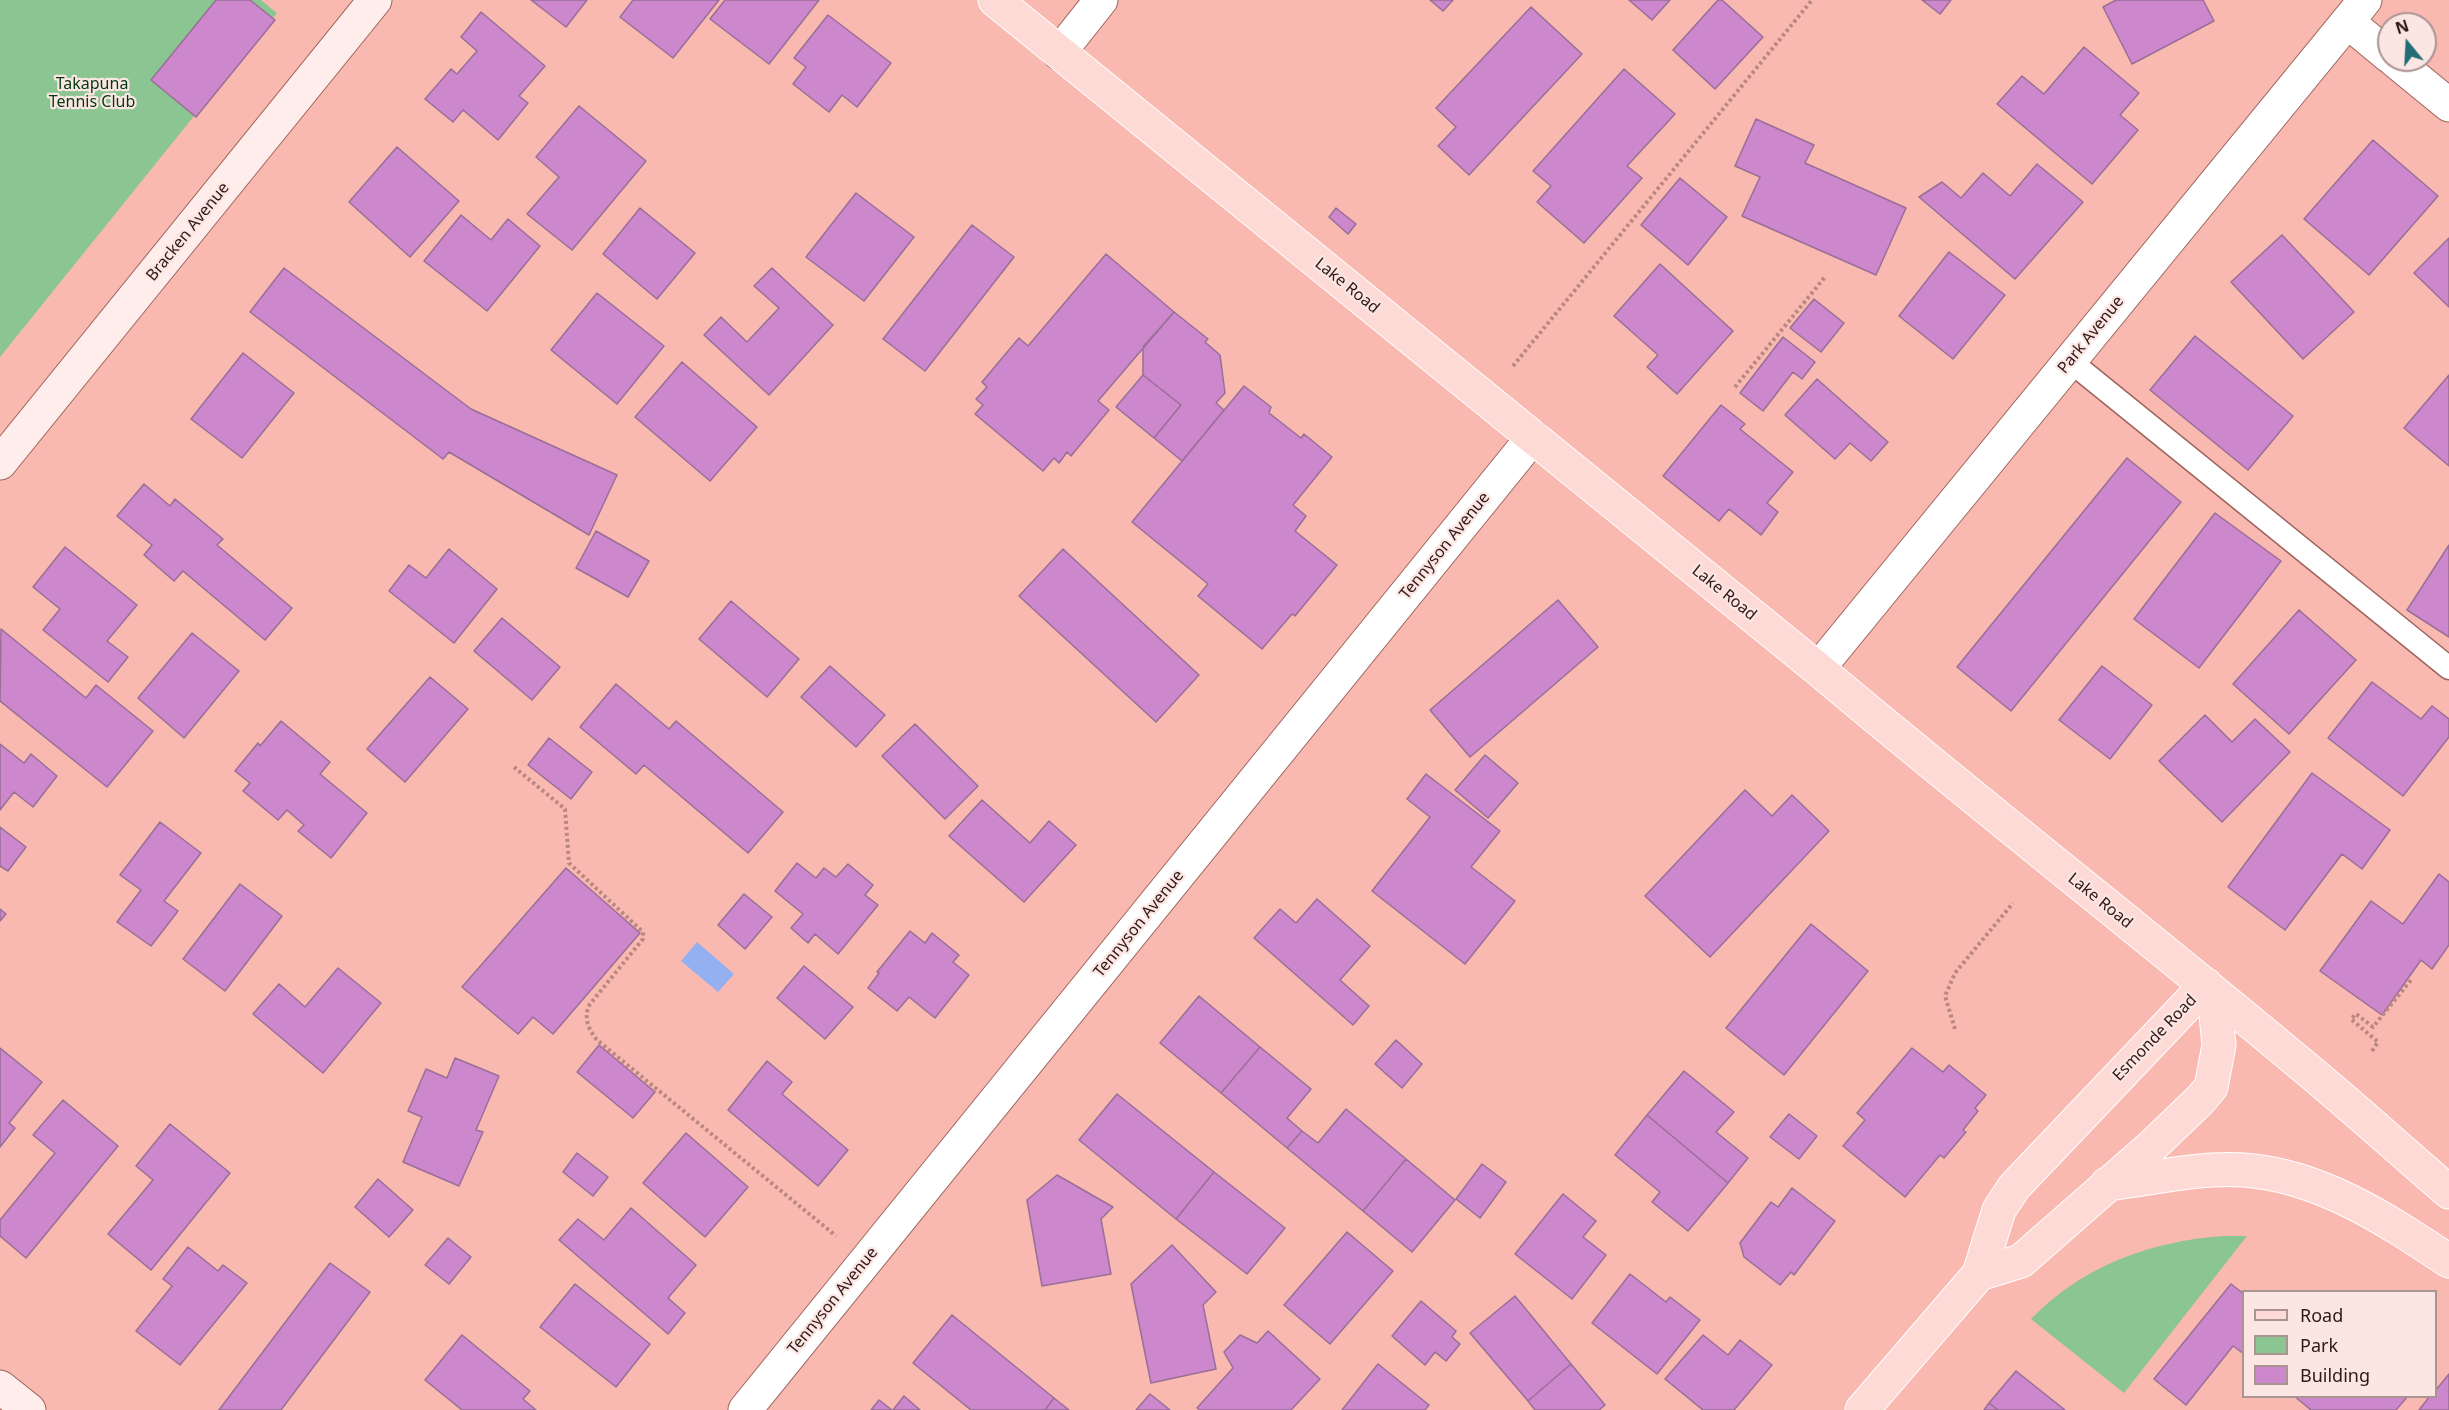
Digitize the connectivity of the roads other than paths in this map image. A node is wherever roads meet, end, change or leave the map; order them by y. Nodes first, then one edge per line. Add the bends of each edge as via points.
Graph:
1 (375, 0) edge
2 (995, 0) edge
3 (1101, 0) edge
4 (2356, 11) edge
5 (2377, 40) edge
6 (1059, 52) junction
7 (2409, 72) edge
8 (2449, 105) edge
9 (2070, 361) junction
10 (1533, 437) junction
11 (0, 463) edge
12 (2449, 668) edge
13 (1818, 669) junction
14 (2206, 986) junction
15 (2107, 1184) junction
16 (2449, 1192) edge
17 (2449, 1262) edge
18 (1978, 1275) junction
19 (0, 1387) edge
20 (29, 1410) edge
21 (745, 1410) edge
22 (1862, 1410) edge

1 - 11 main road, Bracken Avenue
2 - 6 main road, Lake Road
3 - 6 street
4 - 5 street
4 - 9 street, Park Avenue
6 - 10 main road, Lake Road
7 - 8 street
9 - 12 lane
9 - 13 street, Park Avenue
10 - 13 main road, Lake Road
10 - 21 street, Tennyson Avenue
13 - 14 main road, Lake Road
14 - 15 main road, Esmonde Road via 2215,1005 2219,1045 2211,1087
14 - 16 main road, Lake Road
14 - 18 main road, Esmonde Road via 2014,1187 1999,1210
15 - 17 main road via 2243,1170 2309,1184 2376,1215
15 - 18 main road, Esmonde Road via 2021,1261
18 - 22 main road, Esmonde Road
19 - 20 main road

